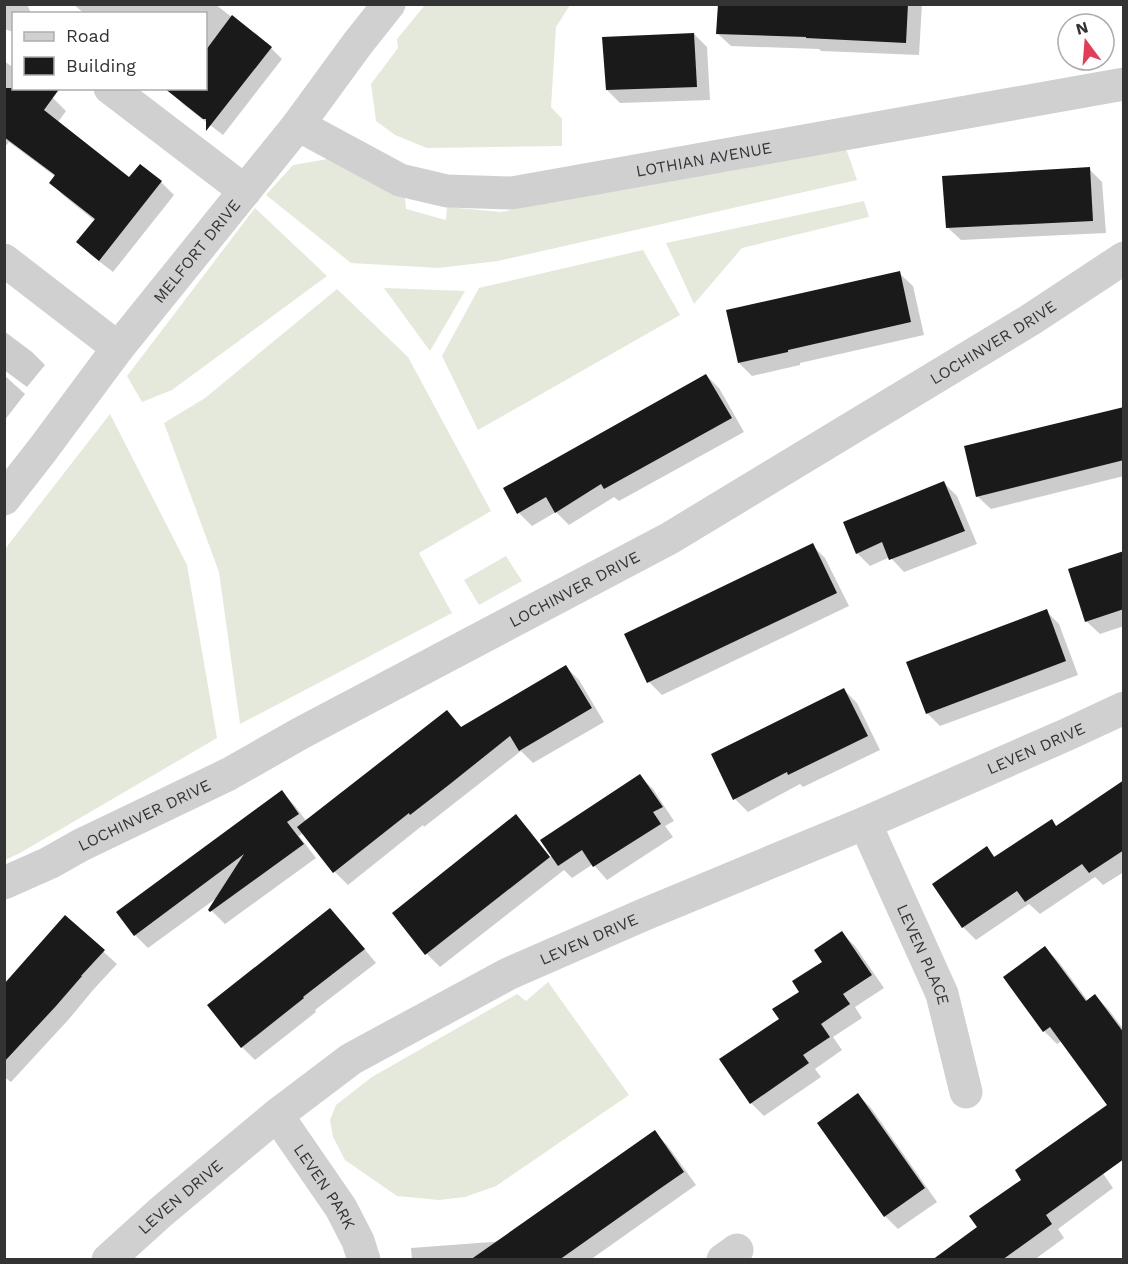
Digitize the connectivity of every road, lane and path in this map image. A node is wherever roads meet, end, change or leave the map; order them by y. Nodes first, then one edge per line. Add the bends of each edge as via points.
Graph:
1 (389, 4) edge
2 (1124, 84) edge
3 (113, 90) edge
4 (298, 125) junction
5 (245, 190) junction
6 (1124, 258) edge
7 (4, 260) edge
8 (118, 348) junction
9 (4, 499) edge
10 (1124, 708) edge
11 (865, 823) junction
12 (4, 883) edge
13 (966, 1092) dead end
14 (277, 1115) junction
15 (108, 1260) edge
16 (364, 1260) edge

1 - 4 street, MELFORT DRIVE
2 - 4 street, LOTHIAN AVENUE via 512,193 447,191 400,180
3 - 5 street
4 - 5 street, MELFORT DRIVE
5 - 8 street, MELFORT DRIVE
6 - 12 street, LOCHINVER DRIVE via 1030,320 670,538 230,774
7 - 8 street
8 - 9 street, MELFORT DRIVE
10 - 11 street, LEVEN DRIVE
11 - 13 street, LEVEN PLACE via 942,994
11 - 14 street, LEVEN DRIVE via 508,974 351,1059
14 - 15 street, LEVEN DRIVE
14 - 16 street, LEVEN PARK via 341,1208

